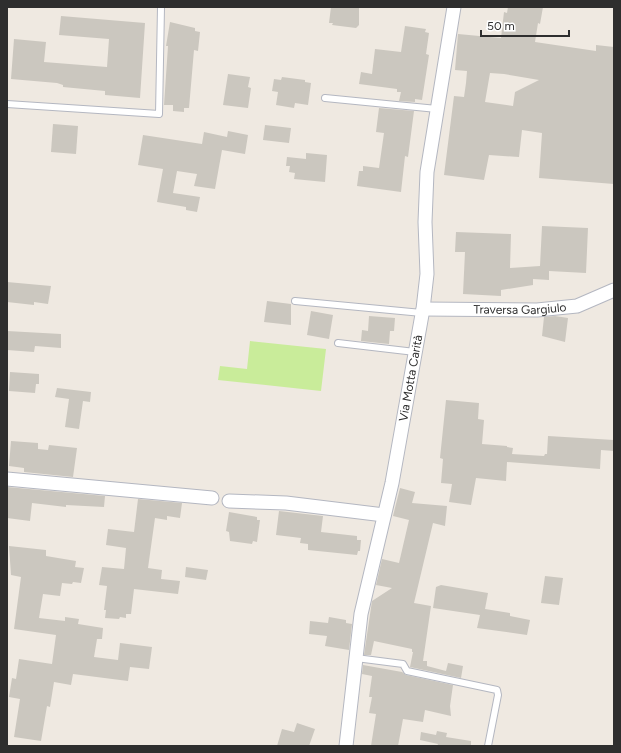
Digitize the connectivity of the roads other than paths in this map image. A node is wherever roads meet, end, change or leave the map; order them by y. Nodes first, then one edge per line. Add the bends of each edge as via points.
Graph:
1 (161, 7) edge
2 (454, 7) edge
3 (325, 98) dead end
4 (7, 104) edge
5 (437, 109) junction
6 (614, 290) edge
7 (295, 301) dead end
8 (423, 311) junction
9 (338, 343) dead end
10 (415, 352) junction
11 (7, 479) edge
12 (212, 498) dead end
13 (229, 501) dead end
14 (384, 515) junction
15 (356, 658) junction
16 (346, 746) edge
17 (488, 746) edge

1 - 4 lane via 159,114
2 - 5 street, Via Motta Carità
3 - 5 lane
5 - 8 street, Via Motta Carità via 427,172 427,274
6 - 8 street, Traversa Gargiulo via 577,306 537,310
7 - 8 lane
8 - 10 street, Via Motta Carità
9 - 10 lane
10 - 14 street, Via Motta Carità
11 - 12 street
13 - 14 street via 286,503
14 - 15 street, Via Motta Carità via 360,614
15 - 16 street, Via Motta Carità
15 - 17 lane via 403,664 407,671 497,690

